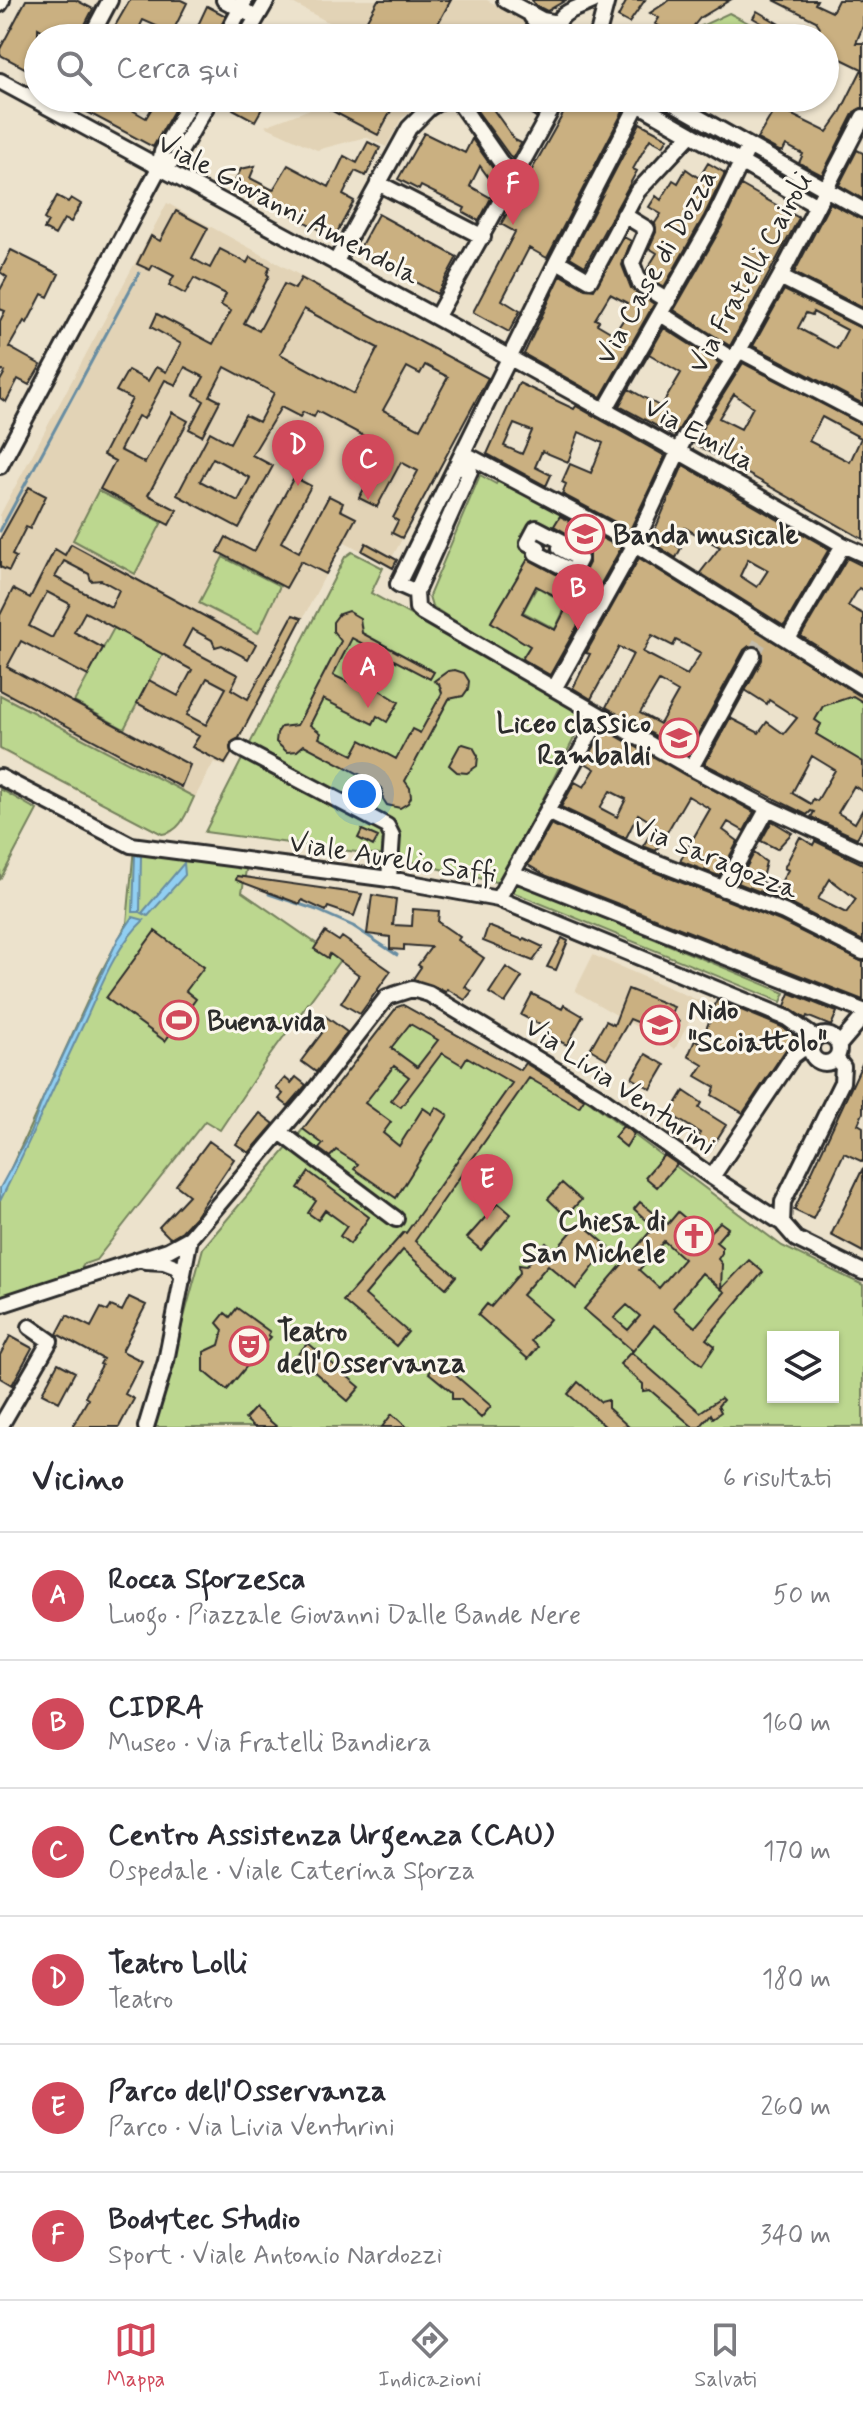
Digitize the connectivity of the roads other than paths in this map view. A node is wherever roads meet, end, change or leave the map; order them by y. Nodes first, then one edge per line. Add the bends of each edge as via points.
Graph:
1 (110, 0) edge
2 (224, 0) edge
3 (267, 0) edge
4 (505, 0) edge
5 (607, 0) edge
6 (589, 4) edge
7 (243, 5) edge
8 (528, 13) junction
9 (256, 18) junction
10 (97, 24) edge
11 (233, 24) edge
12 (253, 24) edge
13 (537, 24) edge
14 (544, 24) edge
15 (561, 24) edge
16 (596, 24) edge
17 (600, 24) edge
18 (0, 81) edge
19 (24, 91) edge
20 (69, 112) edge
21 (184, 112) edge
22 (203, 112) edge
23 (425, 112) edge
24 (466, 112) edge
25 (550, 112) edge
26 (634, 112) edge
27 (652, 112) edge
28 (689, 112) edge
29 (863, 117) edge
30 (691, 134) junction
31 (749, 146) junction
32 (740, 162) junction
33 (159, 168) junction
34 (513, 180) junction
35 (378, 183) junction
36 (825, 189) junction
37 (817, 206) junction
38 (863, 210) edge
39 (624, 215) junction
40 (483, 237) junction
41 (557, 261) junction
42 (335, 263) junction
43 (780, 277) junction
44 (664, 308) junction
45 (437, 316) junction
46 (863, 319) edge
47 (736, 355) junction
48 (510, 360) junction
49 (605, 410) junction
50 (863, 415) edge
51 (678, 450) junction
52 (460, 458) junction
53 (0, 466) edge
54 (635, 544) junction
55 (843, 545) junction
56 (863, 554) edge
57 (788, 639) junction
58 (753, 655) tunnel mouth
59 (863, 687) edge
60 (554, 689) junction
61 (600, 716) junction
62 (239, 748) dead end
63 (691, 768) junction
64 (0, 777) edge
65 (768, 808) junction
66 (548, 812) junction
67 (861, 846) edge
68 (513, 873) junction
69 (389, 879) junction
70 (723, 889) junction
71 (498, 899) junction
72 (863, 952) edge
73 (863, 1011) edge
74 (863, 1017) edge
75 (813, 1043) junction
76 (838, 1052) junction
77 (280, 1132) junction
78 (712, 1177) junction
79 (396, 1219) dead end
80 (782, 1223) junction
81 (190, 1238) junction
82 (137, 1260) junction
83 (863, 1272) edge
84 (183, 1278) junction
85 (0, 1305) edge
86 (30, 1327) dead end
87 (0, 1427) edge
88 (146, 1427) edge

1 - 10 street
2 - 7 street
3 - 9 street
4 - 8 street
5 - 17 street
6 - 15 street via 564,13
6 - 16 street
7 - 9 street
7 - 11 street
8 - 13 street
8 - 14 street
9 - 12 street
18 - 19 street, Viale Giovanni Amendola
20 - 33 street, Viale Giovanni Amendola
21 - 33 street
22 - 33 street via 176,159
23 - 35 street via 409,128
24 - 34 street
25 - 34 street
26 - 41 street
27 - 30 street
28 - 31 street
29 - 36 street, Via Fratelli Cairoli
30 - 32 street
30 - 39 street via 637,192
31 - 32 street, Via Case di Dozza
31 - 36 street
32 - 37 street
32 - 44 street, Via Case di Dozza
33 - 42 street, Viale Giovanni Amendola
33 - 53 street
34 - 40 street
35 - 40 street
35 - 42 street
36 - 37 street, Via Fratelli Cairoli
36 - 38 street
37 - 43 street, Via Fratelli Cairoli
39 - 41 street via 590,280
39 - 44 street via 647,229 632,263 640,284
40 - 45 street
41 - 48 street
42 - 45 street, Viale Giovanni Amendola
43 - 46 street
43 - 47 street, Via Fratelli Cairoli
44 - 47 street
44 - 49 street, Via Case di Dozza
45 - 48 street, Viale Giovanni Amendola
47 - 50 street
47 - 51 street, Via Fratelli Cairoli
48 - 49 street, Via Emilia
48 - 52 street
49 - 51 street, Via Emilia
51 - 54 street, Via Fratelli Cairoli
51 - 55 street, Via Emilia
52 - 54 street
52 - 60 street via 470,471 416,592 417,608
54 - 57 street
54 - 60 street, Via Fratelli Cairoli
55 - 56 street, Via Emilia
55 - 57 street
57 - 59 street
58 - 63 street
60 - 61 street
61 - 63 street
61 - 66 street
62 - 69 street via 387,826 392,836
63 - 65 street
64 - 69 street, Viale Aurelio Saffi via 131,845
65 - 67 street
65 - 70 street
66 - 68 street
66 - 70 street, Via Saragozza
68 - 71 street
68 - 73 street, Viale Aurelio Saffi
69 - 71 street, Viale Aurelio Saffi
70 - 72 street, Via Saragozza via 784,912
71 - 75 street, Viale Aurelio Saffi via 787,1018
74 - 76 street
75 - 76 street via 825,1034 833,1036
75 - 76 street via 818,1062 827,1063
75 - 78 street via 793,1056
76 - 80 street via 842,1082 783,1202
77 - 78 street, Via Livia Venturini via 387,997 412,989 430,993 597,1095
77 - 79 street
77 - 81 street, Via Livia Venturini
78 - 80 street, Via Livia Venturini
80 - 83 street, Via Livia Venturini via 796,1239
81 - 82 street, Via Livia Venturini
81 - 84 street
82 - 84 street, Via Livia Venturini via 177,1267
82 - 85 street, Via Livia Venturini
84 - 88 street
86 - 87 street via 50,1341

